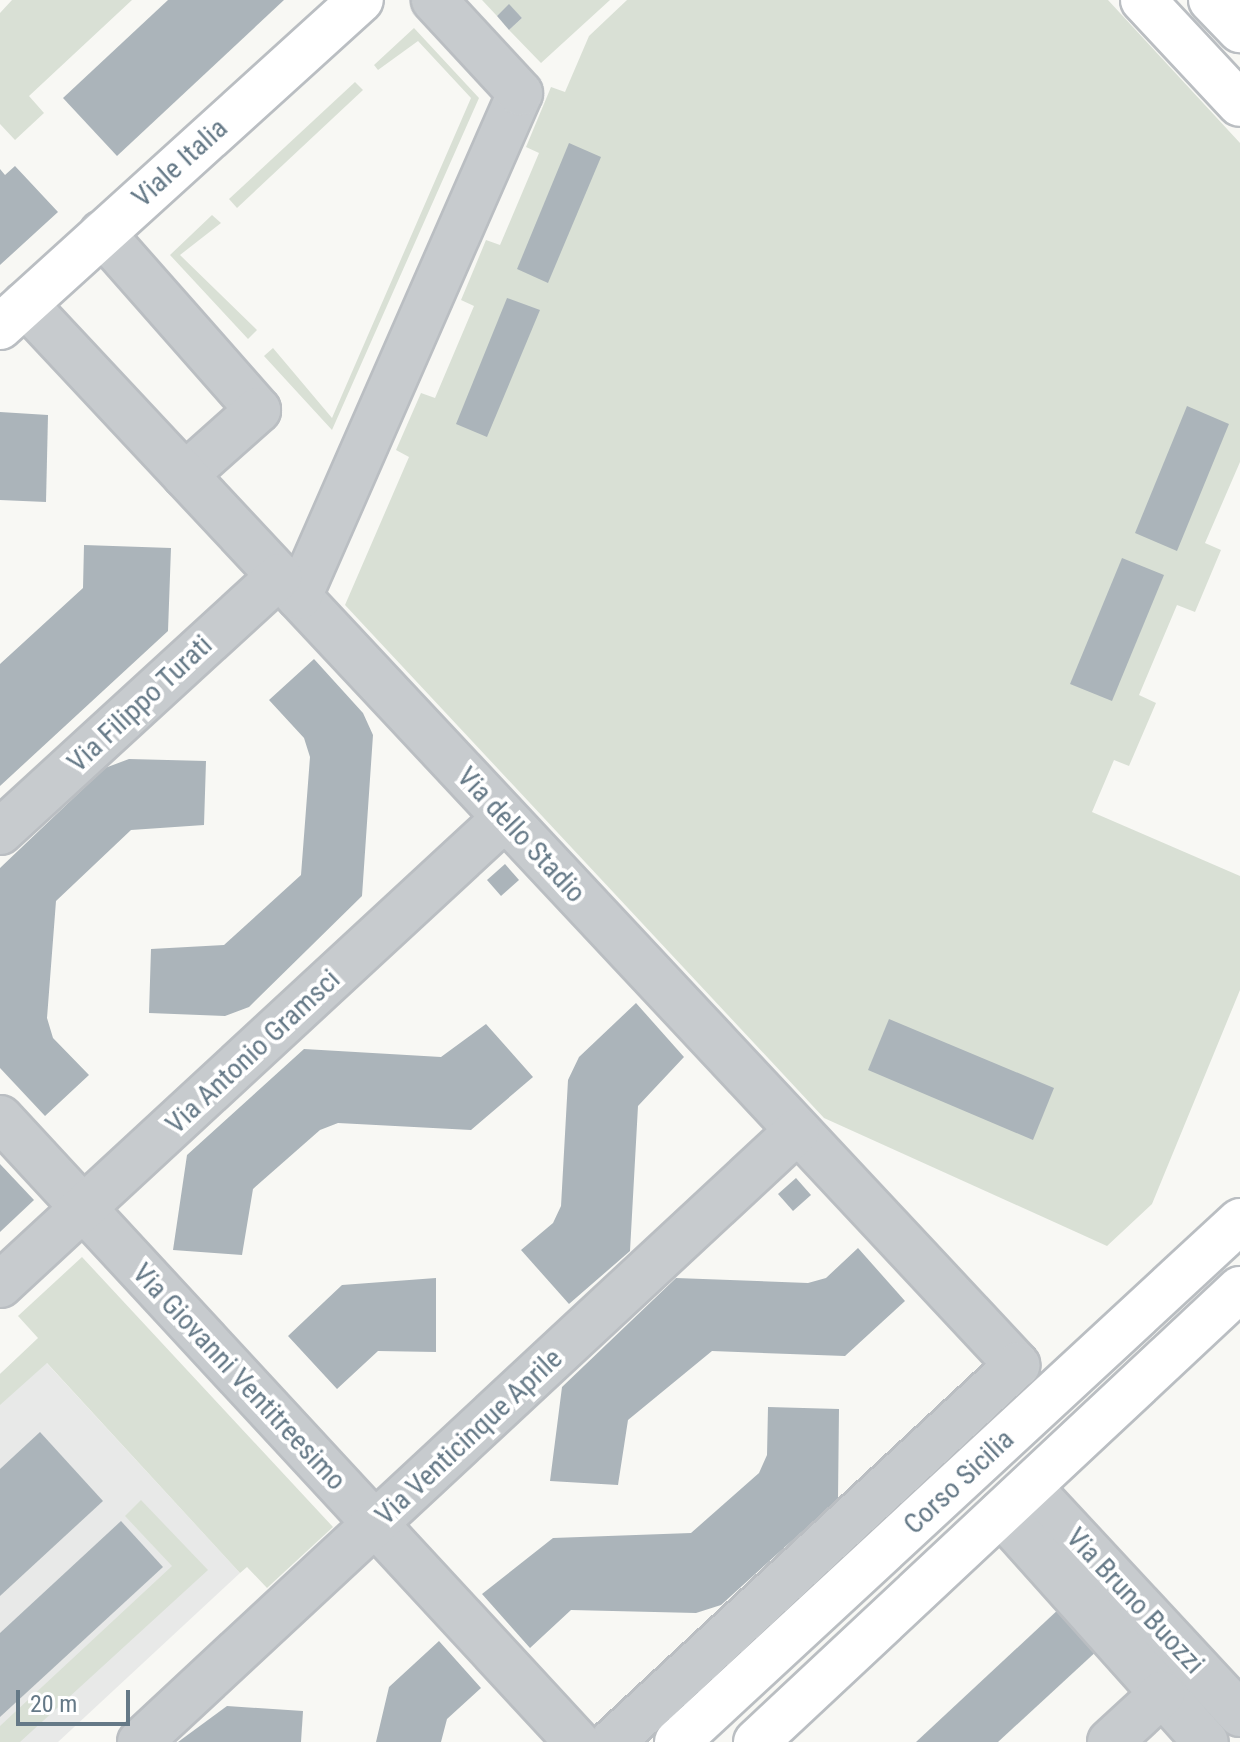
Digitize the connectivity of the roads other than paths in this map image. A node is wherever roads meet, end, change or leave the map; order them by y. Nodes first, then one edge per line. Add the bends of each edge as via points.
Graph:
1 (361, 0) edge
2 (434, 0) edge
3 (1143, 0) edge
4 (1211, 0) edge
5 (1240, 30) edge
6 (1240, 104) edge
7 (102, 233) junction
8 (12, 315) edge
9 (185, 475) junction
10 (289, 586) junction
11 (505, 818) junction
12 (0, 832) edge
13 (0, 1118) edge
14 (797, 1131) junction
15 (84, 1208) junction
16 (1240, 1221) edge
17 (0, 1285) edge
18 (1240, 1289) edge
19 (895, 1479) junction
20 (1015, 1500) junction
21 (376, 1524) junction
22 (875, 1559) junction
23 (749, 1675) junction
24 (678, 1680) junction
25 (1162, 1694) junction
26 (802, 1700) junction
27 (1240, 1714) edge
28 (140, 1742) edge
29 (577, 1742) edge
30 (612, 1742) edge
31 (677, 1742) edge
32 (756, 1742) edge
33 (791, 1742) edge
34 (1110, 1742) edge
35 (1206, 1742) edge

1 - 7 main road, Viale Italia
2 - 10 street via 520,93
3 - 6 main road
4 - 5 main road
7 - 8 main road, Viale Italia
7 - 9 street via 258,410
8 - 9 street, Via dello Stadio
9 - 10 street, Via dello Stadio
10 - 11 street, Via dello Stadio
10 - 12 street, Via Filippo Turati
11 - 14 street, Via dello Stadio
11 - 15 street, Via Antonio Gramsci
13 - 15 street, Via Giovanni Ventitreesimo
14 - 19 street, Via dello Stadio via 1017,1365
14 - 21 street, Via Venticinque Aprile
15 - 17 street, Via Antonio Gramsci
15 - 21 street, Via Giovanni Ventitreesimo
16 - 22 main road, Corso Sicilia
18 - 20 main road, Corso Sicilia
19 - 22 street
19 - 24 street
20 - 25 street
20 - 26 main road, Corso Sicilia
20 - 27 street, Via Bruno Buozzi
21 - 28 street, Via Venticinque Aprile
21 - 29 street, Via Giovanni Ventitreesimo
22 - 23 main road, Corso Sicilia
23 - 24 street
23 - 31 main road, Corso Sicilia
24 - 30 street
25 - 34 street
25 - 35 street
26 - 32 main road, Corso Sicilia
26 - 33 street

